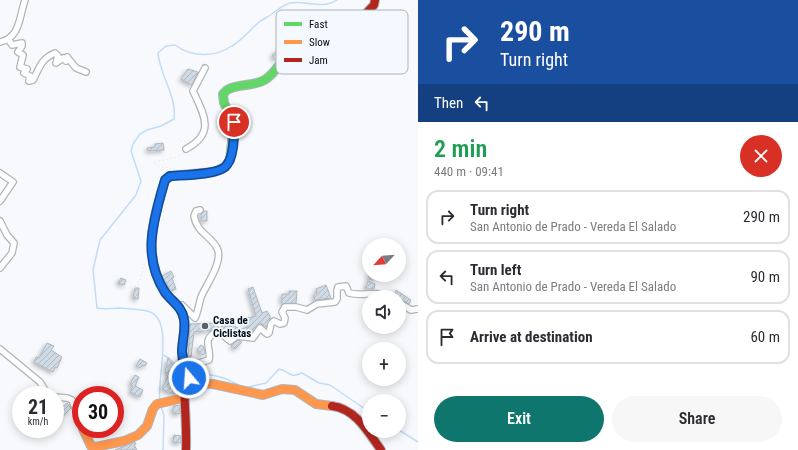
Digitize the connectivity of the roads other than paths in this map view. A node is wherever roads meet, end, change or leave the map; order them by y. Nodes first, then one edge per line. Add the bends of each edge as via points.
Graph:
1 (25, 0) edge
2 (375, 0) edge
3 (369, 10) edge
4 (9, 40) junction
5 (0, 42) edge
6 (276, 65) edge
7 (205, 68) dead end
8 (86, 72) dead end
9 (186, 149) road end
10 (0, 173) edge
11 (0, 201) edge
12 (200, 210) dead end
13 (0, 221) edge
14 (0, 268) edge
15 (362, 294) edge
16 (178, 305) junction
17 (406, 308) edge
18 (418, 309) edge
19 (0, 349) edge
20 (184, 367) junction
21 (199, 383) junction
22 (42, 386) edge
23 (187, 394) junction
24 (87, 438) edge
25 (186, 450) edge
26 (381, 450) edge

1 - 4 street via 15,34
2 - 3 street
4 - 5 street
4 - 8 street via 12,45 22,43 18,52 23,55 20,67 27,69 24,73 30,76 29,81 37,75 40,64 55,53 58,56 56,63 63,58 66,61 67,57 76,68
6 - 16 street via 265,80 249,86 227,89 223,94 224,103 234,122 230,160 225,167 214,172 170,176 165,180 152,223 152,263 165,292
7 - 9 street via 194,91 201,106 205,128 203,134
10 - 11 street via 13,182
12 - 16 street via 196,211 194,216 197,225 217,248 219,254 195,318 182,305
13 - 14 street via 14,243 12,253
15 - 20 street via 349,293 346,286 338,287 335,302 318,304 307,310 285,307 282,312 285,318 283,324 274,321 269,333 260,328 253,338 237,336 230,341 218,330 209,337 207,343 209,360
16 - 20 street via 184,318
17 - 18 street
19 - 22 street
20 - 21 street via 189,372 189,378
20 - 23 street
21 - 23 street
21 - 26 street via 262,394 282,389 295,390 316,404 340,407 358,418
23 - 24 street via 182,398 154,406 148,425 142,433 131,438 96,447 90,446
23 - 25 street

